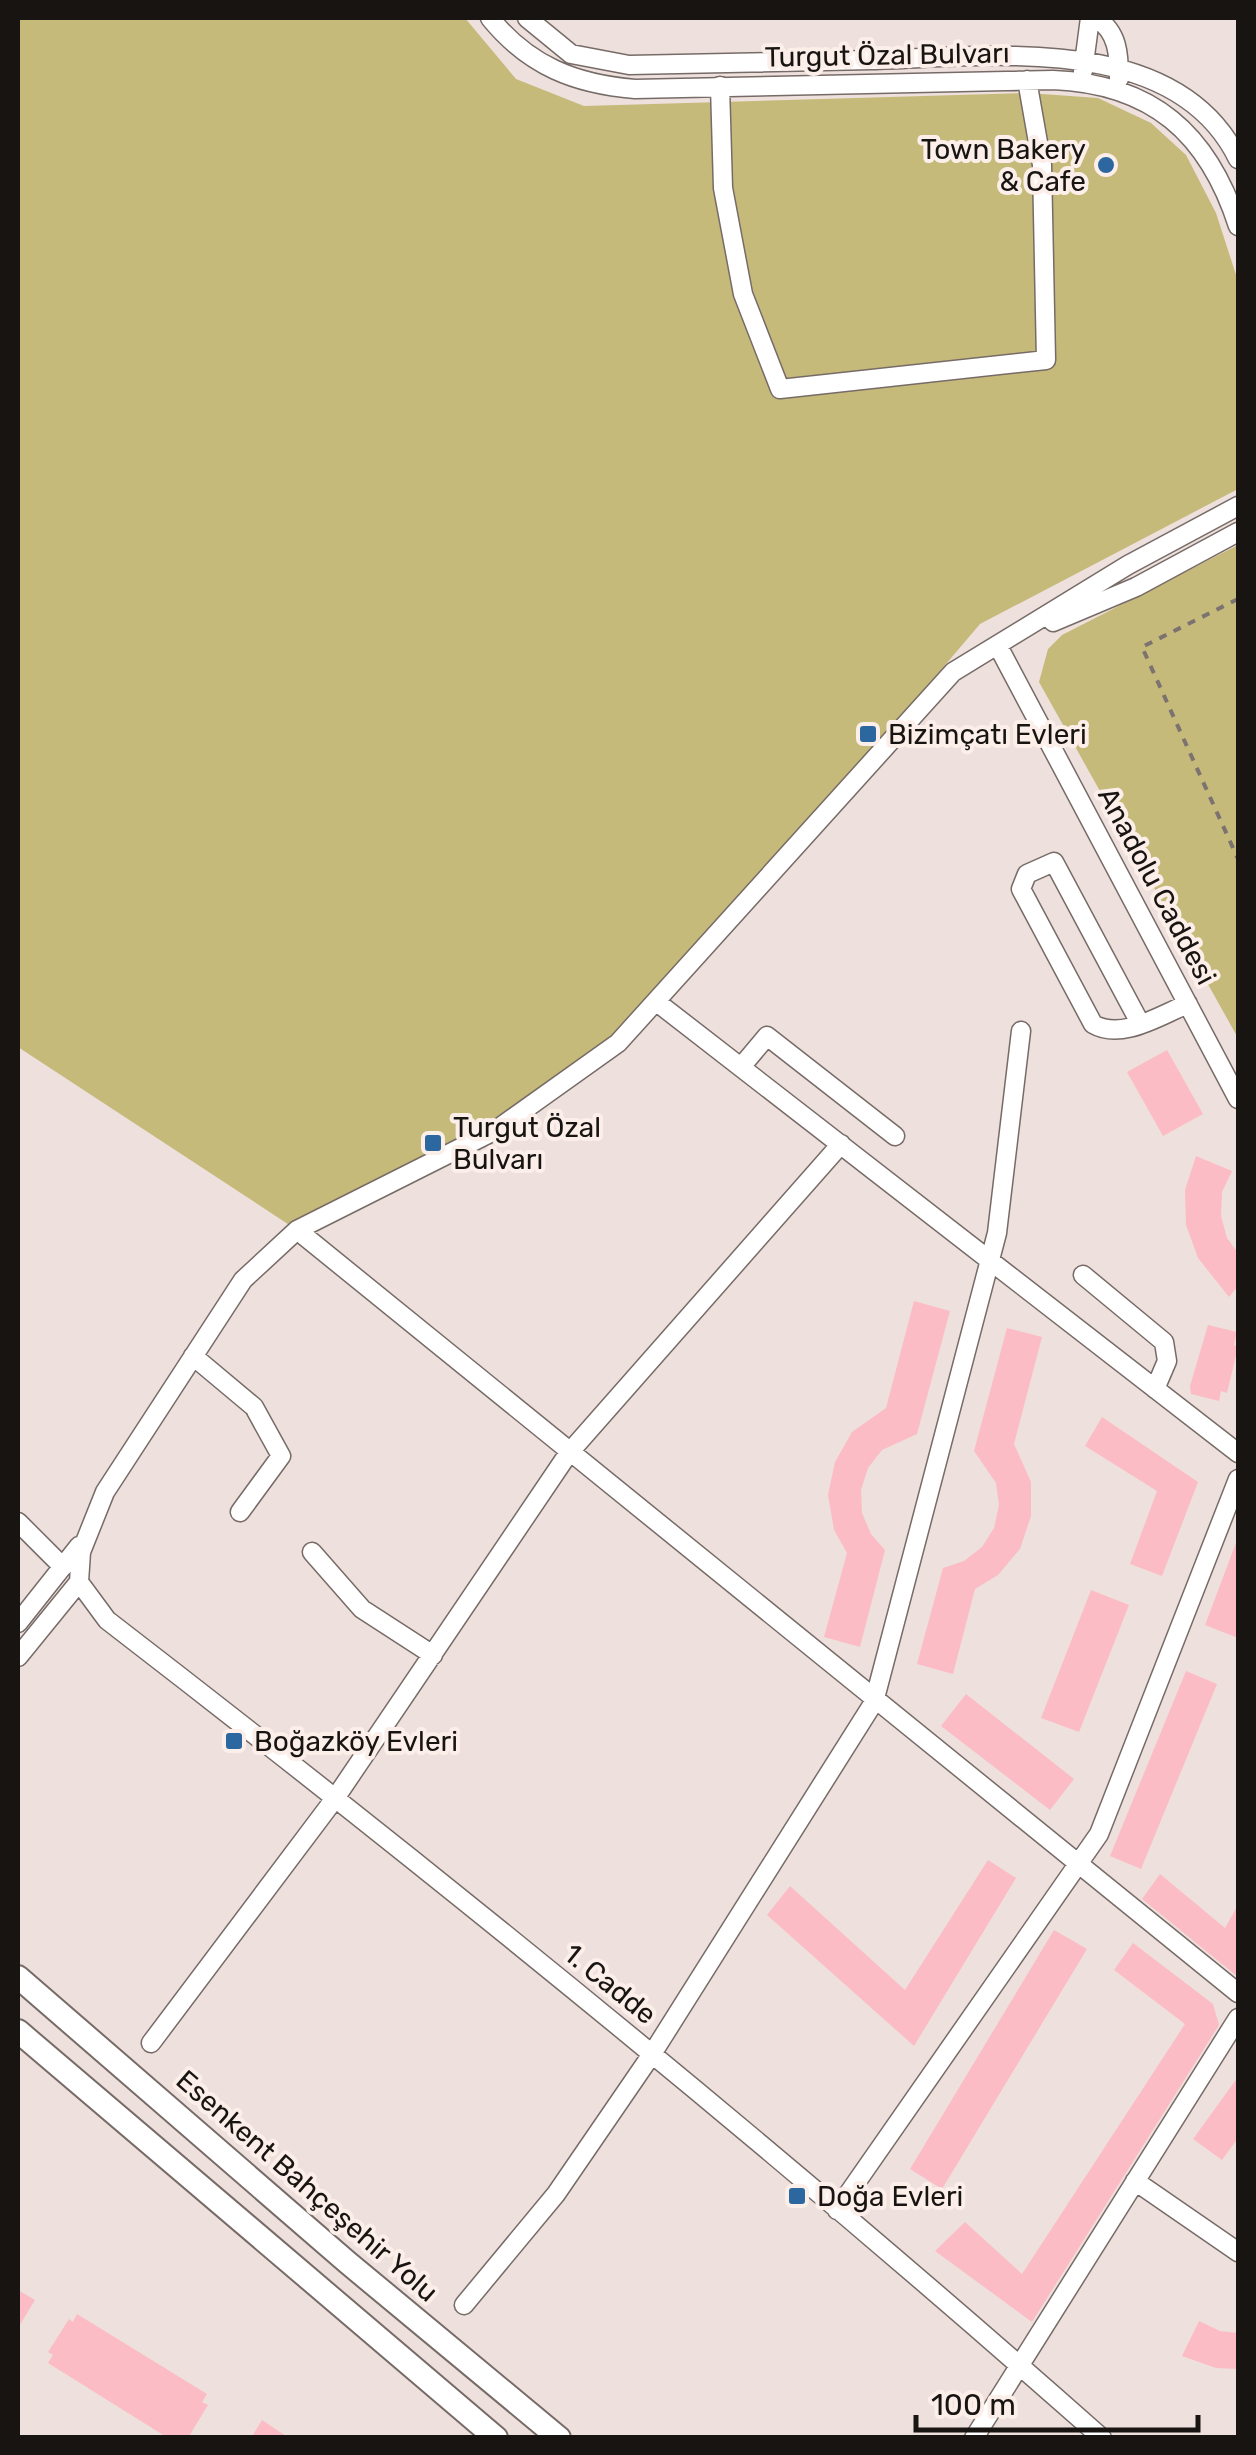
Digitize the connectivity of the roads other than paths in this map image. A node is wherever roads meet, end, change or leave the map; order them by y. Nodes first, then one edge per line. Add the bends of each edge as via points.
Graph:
1 (490, 18) edge
2 (528, 18) edge
3 (1093, 18) edge
4 (1119, 70) junction
5 (1084, 71) junction
6 (1027, 80) junction
7 (720, 86) junction
8 (1119, 90) junction
9 (1238, 159) edge
10 (1238, 226) edge
11 (1238, 506) edge
12 (1238, 532) edge
13 (998, 646) junction
14 (658, 1003) junction
15 (1188, 1004) junction
16 (1140, 1023) junction
17 (1021, 1032) dead end
18 (742, 1067) junction
19 (1238, 1099) edge
20 (895, 1136) dead end
21 (841, 1144) junction
22 (297, 1230) junction
23 (990, 1263) junction
24 (1083, 1274) dead end
25 (192, 1356) junction
26 (1155, 1389) junction
27 (1238, 1453) edge
28 (568, 1454) junction
29 (1238, 1479) edge
30 (240, 1512) dead end
31 (18, 1522) edge
32 (85, 1538) junction
33 (312, 1552) dead end
34 (63, 1567) junction
35 (79, 1582) junction
36 (18, 1623) edge
37 (432, 1654) junction
38 (18, 1657) edge
39 (874, 1702) junction
40 (336, 1797) junction
41 (1080, 1865) junction
42 (18, 1977) edge
43 (1232, 1987) edge
44 (1238, 2018) edge
45 (18, 2032) edge
46 (151, 2043) dead end
47 (652, 2054) junction
48 (1135, 2181) junction
49 (837, 2210) junction
50 (1238, 2252) edge
51 (464, 2305) dead end
52 (1018, 2363) junction
53 (496, 2438) edge
54 (559, 2438) edge
55 (974, 2438) edge
56 (1102, 2438) edge

1 - 7 street, Turgut Özal Bulvarı via 542,66 594,86
2 - 5 street, Turgut Özal Bulvarı via 571,54 628,66 1018,56
3 - 4 street via 1113,36
3 - 5 street
4 - 5 street, Turgut Özal Bulvarı
4 - 8 street
4 - 9 street, Turgut Özal Bulvarı via 1190,102 1218,127
5 - 6 street, Turgut Özal Bulvarı
5 - 8 street, Turgut Özal Bulvarı
6 - 7 street, Turgut Özal Bulvarı
6 - 7 street via 1042,165 1046,360 780,389 743,294 723,188
8 - 10 street, Turgut Özal Bulvarı via 1192,137 1218,173
11 - 13 street
12 - 13 street via 1136,587
13 - 14 street via 953,672
13 - 15 street, Anadolu Caddesi
14 - 18 street
14 - 22 street via 618,1043 496,1130
15 - 16 street
15 - 19 street, Anadolu Caddesi
16 - 16 street via 1108,1030 1086,1017 1021,888 1031,871 1054,862
17 - 23 street
18 - 20 street via 768,1036
18 - 21 street
21 - 23 street
21 - 28 street
22 - 25 street via 243,1280
22 - 28 street
23 - 26 street
23 - 39 street
24 - 26 street via 1164,1342 1166,1361
25 - 30 street via 254,1407 282,1456
25 - 32 street via 104,1492
26 - 27 street
28 - 37 street
28 - 39 street
29 - 41 street via 1099,1834
31 - 34 street
32 - 34 street
32 - 35 street
33 - 37 street via 362,1609
34 - 36 street
35 - 38 street
35 - 40 street, 1. Cadde via 107,1620
37 - 40 street
39 - 41 street
39 - 47 street
40 - 46 street
40 - 47 street, 1. Cadde
41 - 43 street
41 - 49 street
42 - 54 main road, Esenkent Bahçeşehir Yolu
44 - 48 street
45 - 53 main road
47 - 49 street, 1. Cadde
47 - 51 street via 556,2194
48 - 50 street
48 - 52 street
49 - 52 street, 1. Cadde
52 - 55 street
52 - 56 street, 1. Cadde

